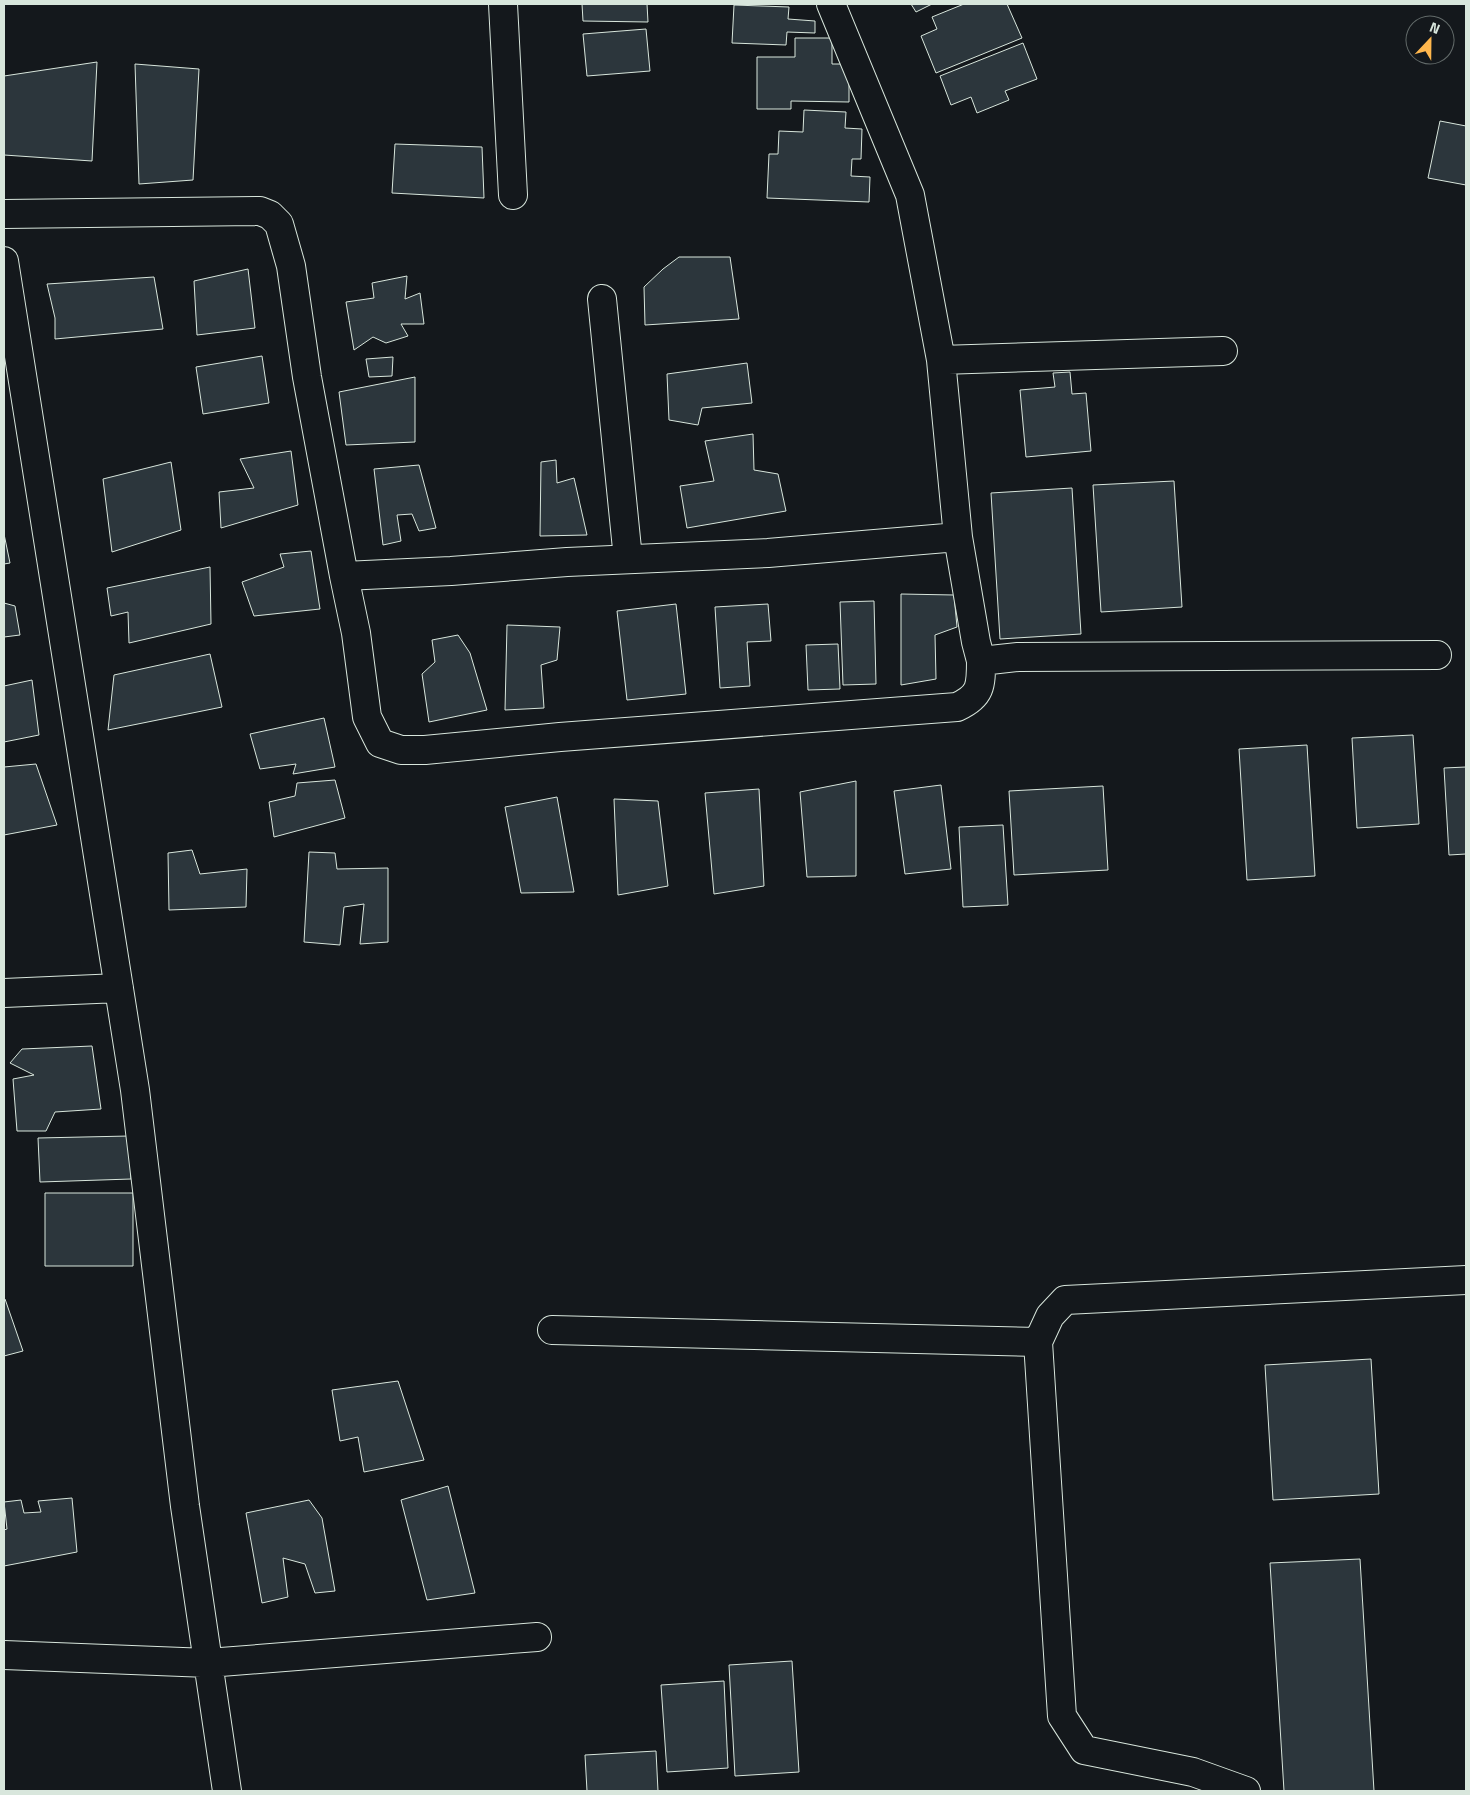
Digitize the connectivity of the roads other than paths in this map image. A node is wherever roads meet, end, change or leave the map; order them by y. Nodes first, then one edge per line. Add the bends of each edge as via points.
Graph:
1 (503, 4) edge
2 (831, 4) edge
3 (514, 196) dead end
4 (4, 214) edge
5 (4, 261) edge
6 (602, 299) dead end
7 (1223, 351) dead end
8 (941, 360) junction
9 (958, 537) junction
10 (628, 559) junction
11 (344, 576) junction
12 (1437, 655) dead end
13 (981, 661) junction
14 (119, 988) junction
15 (4, 993) edge
16 (1466, 1280) edge
17 (552, 1330) dead end
18 (1038, 1342) junction
19 (538, 1637) dead end
20 (4, 1655) edge
21 (208, 1663) junction
22 (227, 1791) edge
23 (1246, 1791) edge

1 - 3 street
2 - 8 street via 910,195
4 - 11 street via 260,212 270,215 279,224 292,266 309,386
5 - 14 street
6 - 10 street
7 - 8 street
8 - 9 street
9 - 10 street via 768,553
9 - 13 street
10 - 11 street
11 - 13 street via 356,633 367,717 380,743 401,750 958,707 971,701 981,686
12 - 13 street via 1018,657
14 - 15 street
14 - 21 street via 135,1090 185,1506
16 - 18 street via 1065,1300 1050,1316
17 - 18 street
18 - 23 street via 1062,1716 1084,1750 1193,1772
19 - 21 street
20 - 21 street
21 - 22 street

